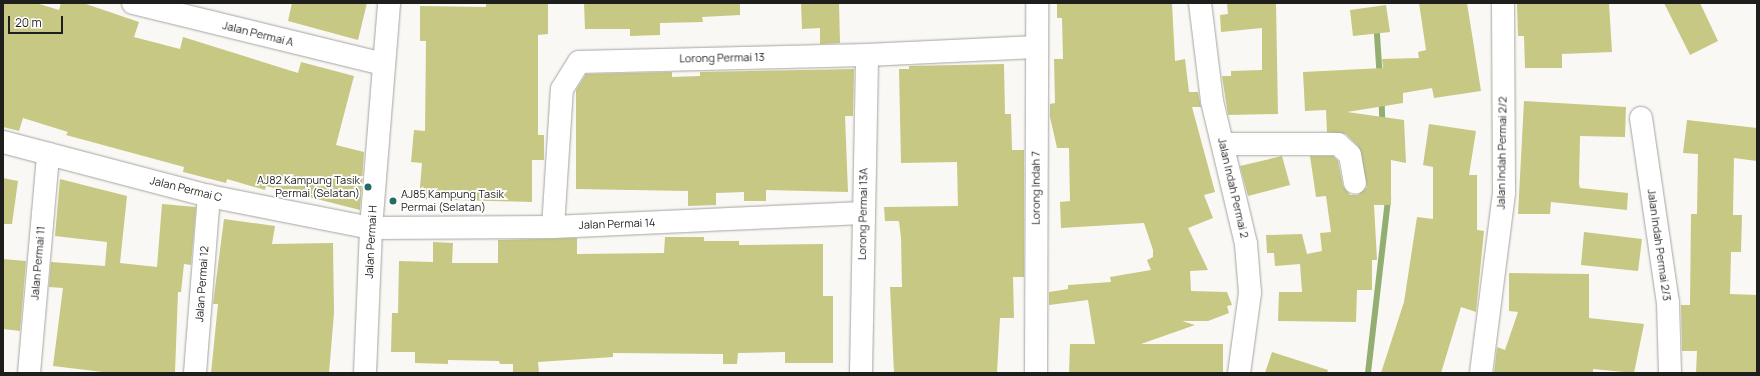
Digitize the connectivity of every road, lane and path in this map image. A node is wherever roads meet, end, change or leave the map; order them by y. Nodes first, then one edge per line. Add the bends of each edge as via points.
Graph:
1 (133, 3) edge
2 (389, 3) edge
3 (1037, 3) edge
4 (1200, 3) edge
5 (1503, 3) edge
6 (1036, 47) junction
7 (867, 55) junction
8 (382, 64) junction
9 (1641, 118) dead end
10 (3, 142) edge
11 (1223, 144) junction
12 (48, 154) junction
13 (1355, 183) dead end
14 (209, 196) junction
15 (863, 213) junction
16 (553, 227) junction
17 (371, 228) junction
18 (29, 373) edge
19 (195, 373) edge
20 (365, 373) edge
21 (861, 373) edge
22 (1036, 373) edge
23 (1239, 373) edge
24 (1481, 373) edge
25 (1670, 373) edge

1 - 8 street, Jalan Permai A
2 - 8 street, Jalan Permai H
3 - 6 street, Lorong Indah 7
4 - 11 street, Jalan Indah Permai 2 via 1212,101
5 - 24 street, Jalan Indah Permai 2/2 via 1504,193
6 - 7 street, Lorong Permai 13
6 - 22 street, Lorong Indah 7
7 - 15 street, Lorong Permai 13A
7 - 16 street, Lorong Permai 13 via 579,62 562,89
8 - 17 street, Jalan Permai H
9 - 25 street, Jalan Indah Permai 2/3 via 1668,302
10 - 12 street, Jalan Permai C
11 - 13 street via 1338,144 1350,155
11 - 23 street, Jalan Indah Permai 2 via 1246,244 1250,293
12 - 14 street, Jalan Permai C
12 - 18 street, Jalan Permai 11
14 - 17 street, Jalan Permai C
14 - 19 street, Jalan Permai 12
15 - 16 street, Jalan Permai 14
15 - 21 street, Lorong Permai 13A
16 - 17 street, Jalan Permai 14
17 - 20 street, Jalan Permai H

